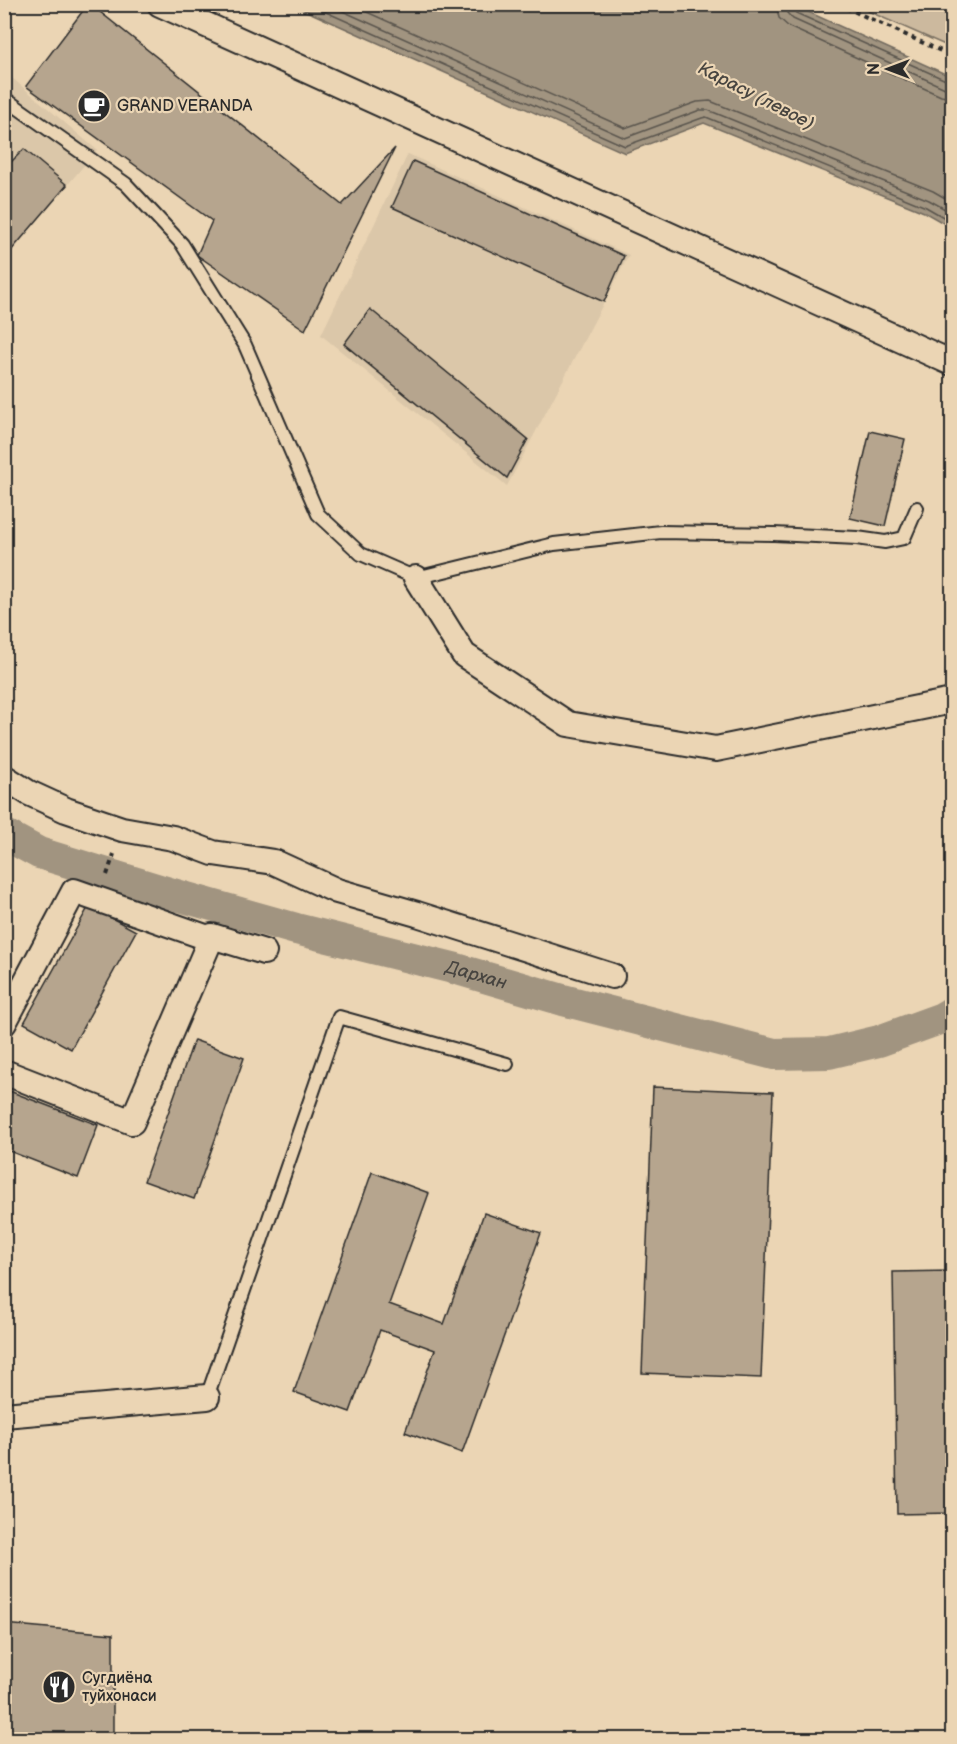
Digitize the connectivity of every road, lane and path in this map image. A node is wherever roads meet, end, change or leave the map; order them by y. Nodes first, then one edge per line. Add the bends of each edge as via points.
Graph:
1 (160, 4) edge
2 (838, 4) edge
3 (952, 56) edge
4 (4, 98) edge
5 (952, 363) edge
6 (916, 508) dead end
7 (416, 578) junction
8 (952, 701) edge
9 (4, 777) edge
10 (122, 829) junction
11 (100, 899) junction
12 (211, 939) junction
13 (264, 952) dead end
14 (612, 976) dead end
15 (4, 1023) edge
16 (507, 1064) dead end
17 (4, 1072) edge
18 (207, 1397) joint
19 (4, 1415) edge

1 - 5 street
2 - 3 path
4 - 7 lane via 126,184 182,244 245,345 318,514 361,554
6 - 7 lane via 904,538 885,542 774,534 661,532 554,544
7 - 8 street via 464,655 568,724 716,749
9 - 10 street via 66,810
10 - 11 path
10 - 14 street via 173,838 213,853 274,862 337,891
11 - 12 street
11 - 15 street via 74,891
12 - 13 street via 212,936
12 - 17 street via 132,1122
16 - 18 lane via 339,1017
18 - 19 street

